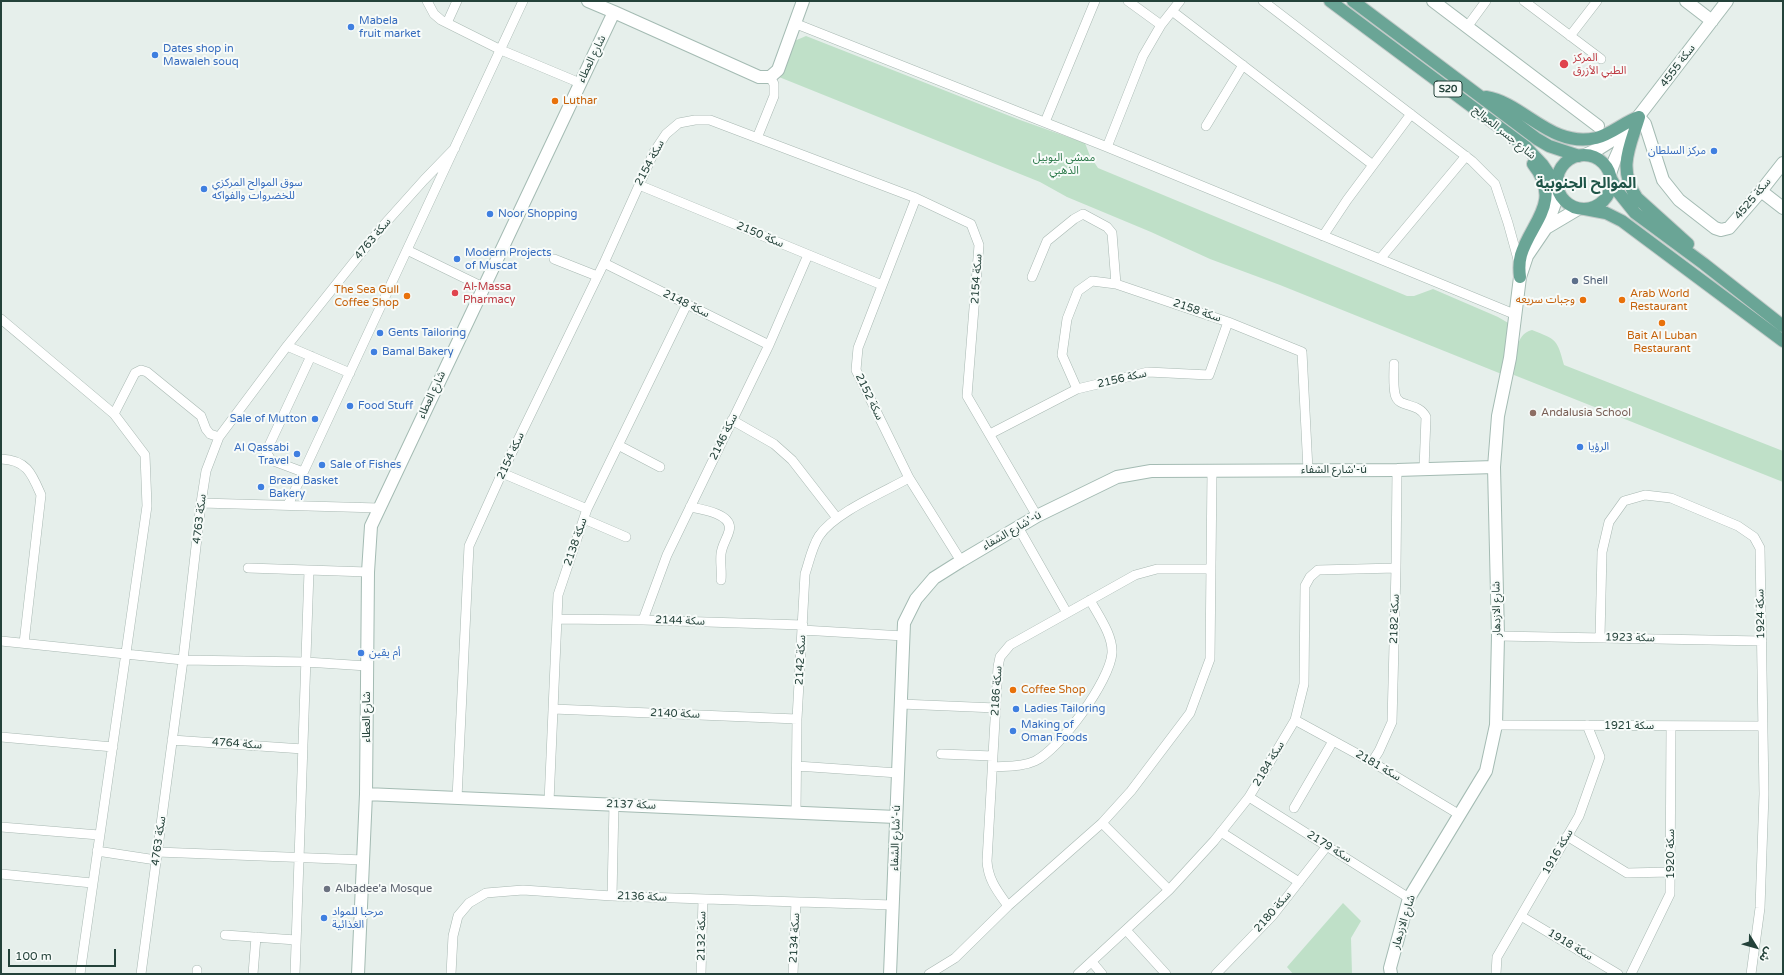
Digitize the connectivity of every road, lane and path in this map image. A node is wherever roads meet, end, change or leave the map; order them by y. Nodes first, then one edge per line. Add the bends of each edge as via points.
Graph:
1 (427, 1) edge
2 (457, 1) edge
3 (524, 1) edge
4 (588, 1) edge
5 (803, 1) edge
6 (1096, 1) edge
7 (1128, 1) edge
8 (1180, 1) edge
9 (1263, 1) edge
10 (1330, 1) edge
11 (1353, 1) edge
12 (1433, 1) edge
13 (1486, 1) edge
14 (1524, 1) edge
15 (1597, 1) edge
16 (1686, 1) edge
17 (1727, 1) edge
18 (1172, 11) junction
19 (614, 12) junction
20 (1712, 21) junction
21 (447, 23) junction
22 (794, 23) junction
23 (1161, 25) junction
24 (1467, 27) junction
25 (1570, 36) junction
26 (501, 50) junction
27 (1601, 59) dead end
28 (1243, 65) junction
29 (770, 77) junction
30 (580, 83) junction
31 (1479, 96) junction
32 (1471, 106) junction
33 (1411, 114) junction
34 (1640, 117) junction
35 (1045, 122) junction
36 (1206, 126) dead end
37 (1598, 126) dead end
38 (1628, 130) junction
39 (757, 138) junction
40 (1108, 147) junction
41 (455, 148) junction
42 (1582, 155) junction
43 (1466, 156) junction
44 (1783, 162) edge
45 (1373, 164) junction
46 (1610, 176) junction
47 (639, 185) junction
48 (1558, 189) junction
49 (1761, 191) junction
50 (916, 198) junction
51 (1783, 208) edge
52 (1582, 209) junction
53 (1546, 228) junction
54 (1323, 236) junction
55 (407, 250) junction
56 (808, 255) junction
57 (554, 259) dead end
58 (1380, 259) junction
59 (604, 263) junction
60 (1704, 264) junction
61 (1520, 271) junction
62 (597, 276) junction
63 (1032, 277) dead end
64 (1116, 284) junction
65 (483, 286) junction
66 (882, 286) junction
67 (687, 304) junction
68 (1514, 314) junction
69 (3, 322) edge
70 (1228, 322) junction
71 (1783, 326) edge
72 (1783, 341) edge
73 (769, 345) junction
74 (287, 346) junction
75 (311, 356) junction
76 (1394, 364) dead end
77 (350, 373) junction
78 (1077, 389) junction
79 (114, 414) junction
80 (732, 420) junction
81 (990, 434) junction
82 (219, 436) junction
83 (618, 445) junction
84 (1, 459) edge
85 (660, 467) dead end
86 (1494, 467) junction
87 (1424, 469) junction
88 (1308, 470) junction
89 (1397, 470) junction
90 (1212, 471) junction
91 (303, 472) junction
92 (502, 473) junction
93 (909, 478) junction
94 (201, 503) junction
95 (288, 505) junction
96 (690, 507) junction
97 (380, 508) junction
98 (587, 509) junction
99 (1037, 516) junction
100 (837, 518) junction
101 (584, 519) junction
102 (1018, 527) junction
103 (626, 537) dead end
104 (961, 561) junction
105 (248, 568) dead end
106 (1396, 568) junction
107 (1210, 569) junction
108 (309, 571) junction
109 (368, 572) junction
110 (721, 580) dead end
111 (1090, 600) junction
112 (1067, 613) junction
113 (557, 619) junction
114 (644, 620) junction
115 (802, 628) junction
116 (904, 636) junction
117 (1498, 636) junction
118 (1600, 637) junction
119 (1, 641) edge
120 (1762, 641) junction
121 (24, 643) junction
122 (125, 655) junction
123 (183, 660) junction
124 (306, 662) junction
125 (367, 666) junction
126 (901, 704) junction
127 (996, 708) junction
128 (553, 709) junction
129 (797, 719) junction
130 (1295, 720) junction
131 (1496, 725) junction
132 (1587, 725) junction
133 (1671, 726) junction
134 (1762, 726) junction
135 (1, 736) edge
136 (172, 740) junction
137 (1333, 741) junction
138 (113, 747) junction
139 (303, 749) junction
140 (940, 754) dead end
141 (993, 756) junction
142 (1372, 762) junction
143 (796, 766) junction
144 (993, 767) junction
145 (898, 773) junction
146 (366, 794) junction
147 (1249, 797) junction
148 (457, 798) junction
149 (549, 802) junction
150 (614, 804) junction
151 (1294, 808) dead end
152 (796, 812) junction
153 (1460, 815) junction
154 (896, 816) junction
155 (1102, 823) junction
156 (1, 827) edge
157 (1221, 832) junction
158 (99, 835) junction
159 (1567, 836) junction
160 (1327, 846) junction
161 (97, 850) junction
162 (156, 856) junction
163 (299, 857) junction
164 (364, 860) junction
165 (1670, 872) junction
166 (1, 874) edge
167 (1299, 882) junction
168 (92, 883) junction
169 (1169, 890) junction
170 (612, 896) junction
171 (1409, 898) junction
172 (703, 899) junction
173 (796, 902) junction
174 (893, 905) junction
175 (1008, 906) junction
176 (1521, 916) junction
177 (1126, 930) junction
178 (224, 935) dead end
179 (256, 937) junction
180 (296, 940) junction
181 (1092, 962) junction
182 (1221, 972) edge
183 (80, 974) edge
184 (141, 974) edge
185 (253, 974) edge
186 (295, 974) edge
187 (358, 974) edge
188 (451, 974) edge
189 (701, 974) edge
190 (793, 974) edge
191 (890, 974) edge
192 (929, 974) edge
193 (1078, 974) edge
194 (1102, 974) edge
195 (1166, 974) edge
196 (1391, 974) edge
197 (1496, 974) edge
198 (1618, 974) edge
199 (1631, 974) edge
200 (1751, 974) edge

1 - 21 street via 434,14
2 - 21 street
3 - 26 street
4 - 19 street
5 - 22 street
6 - 35 street
7 - 23 street
8 - 18 street
9 - 33 street
10 - 32 main road, شارع جسر الموالح / S20
11 - 31 main road, شارع جسر الموالح / S20
12 - 24 street
13 - 24 street
14 - 25 street
15 - 25 street
16 - 20 street
17 - 20 street, سكة 4555
18 - 23 street
18 - 28 street
19 - 29 street via 759,77
19 - 30 street, شارع العطاء
20 - 34 street, سكة 4555
21 - 26 street
22 - 29 street via 778,70
22 - 35 street
23 - 40 street via 1143,56
24 - 37 street
25 - 27 street
26 - 30 street
26 - 41 street
28 - 36 street
28 - 45 street
29 - 39 street via 774,84 774,96
30 - 65 street, شارع العطاء
31 - 34 main road via 1499,101 1554,133 1576,138 1586,139 1604,135 1625,122
31 - 42 main road, شارع جسر الموالح / S20 via 1537,139 1555,148
32 - 48 main road, شارع جسر الموالح / S20 via 1526,147 1542,164
32 - 61 main road via 1529,160 1540,175 1544,186 1543,210 1521,255
33 - 43 street
33 - 45 street
34 - 38 street, سكة 4555
34 - 49 street, سكة 4525 via 1645,124 1663,180 1679,200 1715,228 1729,228
34 - 60 main road via 1626,156 1625,167 1631,188 1637,198 1684,240
35 - 40 street
38 - 42 street, سكة 4555 via 1614,140
38 - 46 street, سكة 4555 via 1614,159
39 - 47 street, سكة 2154 via 710,120 679,123 666,134 654,152
39 - 50 street, سكة 2154
40 - 54 street
41 - 55 street
41 - 74 street, سكة 4763 via 381,228
42 - 46 main road, S20 via 1600,161
42 - 48 main road via 1564,163 1558,174
43 - 58 street
43 - 61 street via 1495,184
44 - 49 street, سكة 4525
45 - 54 street
46 - 52 main road via 1611,185 1605,199 1599,204
46 - 60 main road, S20 via 1619,193 1635,213
47 - 56 street, سكة 2150
47 - 59 street, سكة 2154
48 - 52 main road, S20 via 1566,203
48 - 53 street, شارع الازدهار
49 - 51 street
50 - 66 street, سكة 2152
50 - 81 street, سكة 2154 via 971,224 979,245 968,396
52 - 53 street, شارع الازدهار
52 - 72 main road, S20 via 1606,213 1622,220
53 - 61 street, شارع الازدهار
54 - 58 street
55 - 65 street
55 - 77 street
56 - 66 street, سكة 2150
56 - 73 street, سكة 2146
57 - 62 street
58 - 68 street
59 - 62 street, سكة 2154
59 - 67 street, سكة 2148
60 - 71 main road, S20
61 - 68 street, شارع الازدهار
62 - 92 street, سكة 2154
63 - 64 street via 1047,241 1083,214 1107,227 1112,233
64 - 70 street, سكة 2158
64 - 78 street, سكة 2158 via 1092,281 1078,291 1066,319 1062,355
65 - 97 street, شارع العطاء
66 - 93 street, سكة 2152 via 858,348 856,370
67 - 73 street, سكة 2148
67 - 83 street, سكة 2138
68 - 86 street, شارع الازدهار via 1510,358 1498,416
69 - 79 street
70 - 78 street, سكة 2156 via 1209,375 1148,372
70 - 88 street, سكة 2158 via 1302,352
73 - 80 street, سكة 2146
74 - 75 street
74 - 82 street, سكة 4763
75 - 77 street
75 - 91 street via 266,452 271,460
76 - 87 street via 1395,395 1399,401 1423,410 1426,417
77 - 91 street
78 - 81 street, سكة 2156
79 - 82 street via 135,373 141,370 147,372 201,416 207,432
79 - 122 street via 145,455 147,506
80 - 96 street, سكة 2146
80 - 100 street via 774,444 792,460
81 - 99 street, سكة 2154
82 - 94 street, سكة 4763 via 206,471
83 - 85 street
83 - 98 street, سكة 2138
84 - 121 street via 24,465 33,476 41,495
86 - 87 street, شارع الشفاء'-ú
86 - 117 street, شارع الازدهار
87 - 89 street, شارع الشفاء'-ú
88 - 89 street, شارع الشفاء'-ú
88 - 90 street, شارع الشفاء'-ú
89 - 106 street, سكة 2182
90 - 99 street, شارع الشفاء'-ú via 1151,471 1117,477
90 - 107 street
91 - 95 street
92 - 98 street
92 - 148 street, سكة 2154 via 469,546
93 - 100 street, سكة 2142
93 - 104 street, سكة 2152
94 - 95 street
94 - 123 street, سكة 4763
95 - 97 street
96 - 110 street via 712,511 728,522 730,530 724,540 721,555
96 - 114 street, سكة 2146 via 667,555
97 - 109 street, شارع العطاء via 370,526
98 - 101 street, سكة 2138
99 - 102 street, شارع الشفاء'-ú
100 - 115 street, سكة 2142 via 819,536 805,574
101 - 103 street
101 - 113 street, سكة 2138 via 558,595
102 - 104 street, شارع الشفاء'-ú
102 - 112 street
104 - 116 street, شارع الشفاء'-ú via 934,578 916,599 904,623
105 - 108 street
106 - 130 street, سكة 2184 via 1318,570 1310,577 1305,586 1304,684
106 - 142 street, سكة 2182 via 1392,722
107 - 111 street, سكة 2186 via 1157,569 1142,572
107 - 155 street via 1210,659 1190,713 1131,791
108 - 109 street
108 - 124 street
109 - 125 street, شارع العطاء
111 - 112 street, سكة 2186
111 - 144 street via 1110,639 1112,652 1095,694 1044,756 1022,765
112 - 127 street, سكة 2186 via 1010,645 1003,653 998,667
113 - 114 street, سكة 2144
113 - 128 street, سكة 2138
114 - 115 street, سكة 2144
115 - 116 street, سكة 2144
115 - 129 street, سكة 2142
116 - 126 street, شارع الشفاء'-ú
117 - 118 street, سكة 1923
117 - 131 street, شارع الازدهار
118 - 120 street, سكة 1923
118 - 120 street, سكة 1924 via 1602,552 1609,522 1624,501 1645,495 1670,498 1738,526 1754,537 1760,548
119 - 121 street
120 - 134 street, سكة 1924
121 - 122 street
122 - 123 street
122 - 138 street
123 - 124 street
123 - 136 street, سكة 4763
124 - 125 street
124 - 139 street
125 - 146 street, شارع العطاء
126 - 127 street
126 - 145 street, شارع الشفاء'-ú
127 - 141 street, سكة 2186
128 - 129 street, سكة 2140
128 - 149 street, سكة 2138
129 - 143 street, سكة 2142
130 - 137 street, سكة 2181
130 - 147 street, سكة 2184
131 - 132 street, سكة 1921
131 - 153 street, شارع الازدهار via 1486,771
132 - 133 street, سكة 1921
132 - 159 street, سكة 1916 via 1600,757 1579,816
133 - 134 street, سكة 1921
133 - 165 street, سكة 1920
134 - 200 street, سكة 1924 via 1764,794 1760,908
135 - 138 street
136 - 139 street, سكة 4764
136 - 162 street, سكة 4763
137 - 142 street, سكة 2181
137 - 151 street
138 - 158 street
139 - 163 street
140 - 141 street
141 - 144 street, سكة 2186
142 - 153 street, سكة 2181
143 - 145 street
143 - 152 street, سكة 2142
144 - 175 street, سكة 2186 via 988,866 992,882
145 - 154 street, شارع الشفاء'-ú
146 - 148 street, سكة 2137
146 - 164 street, شارع العطاء
147 - 157 street, سكة 2184
147 - 160 street, سكة 2179
148 - 149 street, سكة 2137
149 - 150 street, سكة 2137
150 - 152 street, سكة 2137
150 - 170 street
152 - 154 street, سكة 2137
153 - 171 street, شارع الازدهار
154 - 174 street, شارع الشفاء'-ú
155 - 169 street
155 - 175 street
156 - 158 street
157 - 167 street
157 - 169 street, سكة 2184
158 - 161 street
159 - 165 street via 1627,873
159 - 176 street, سكة 1916
160 - 167 street, سكة 2180
160 - 171 street, سكة 2179
161 - 162 street
161 - 168 street
162 - 163 street
162 - 184 street, سكة 4763
163 - 164 street
163 - 180 street
164 - 187 street, شارع العطاء
165 - 199 street, سكة 1920 via 1670,894
166 - 168 street
167 - 182 street, سكة 2180
168 - 183 street
169 - 177 street, سكة 2184
170 - 172 street, سكة 2136
170 - 188 street, سكة 2136 via 523,890 486,893 469,903 458,916 453,936
171 - 196 street, شارع الازدهار via 1390,968
172 - 173 street, سكة 2136
172 - 189 street, سكة 2132
173 - 174 street, سكة 2136
173 - 190 street, سكة 2134
174 - 191 street, شارع الشفاء'-ú
175 - 192 street via 955,958
176 - 197 street, سكة 1916 via 1497,957
176 - 198 street, سكة 1918
177 - 181 street, سكة 2184
177 - 195 street
178 - 179 street
179 - 180 street
179 - 185 street
180 - 186 street
181 - 193 street, سكة 2184
181 - 194 street

